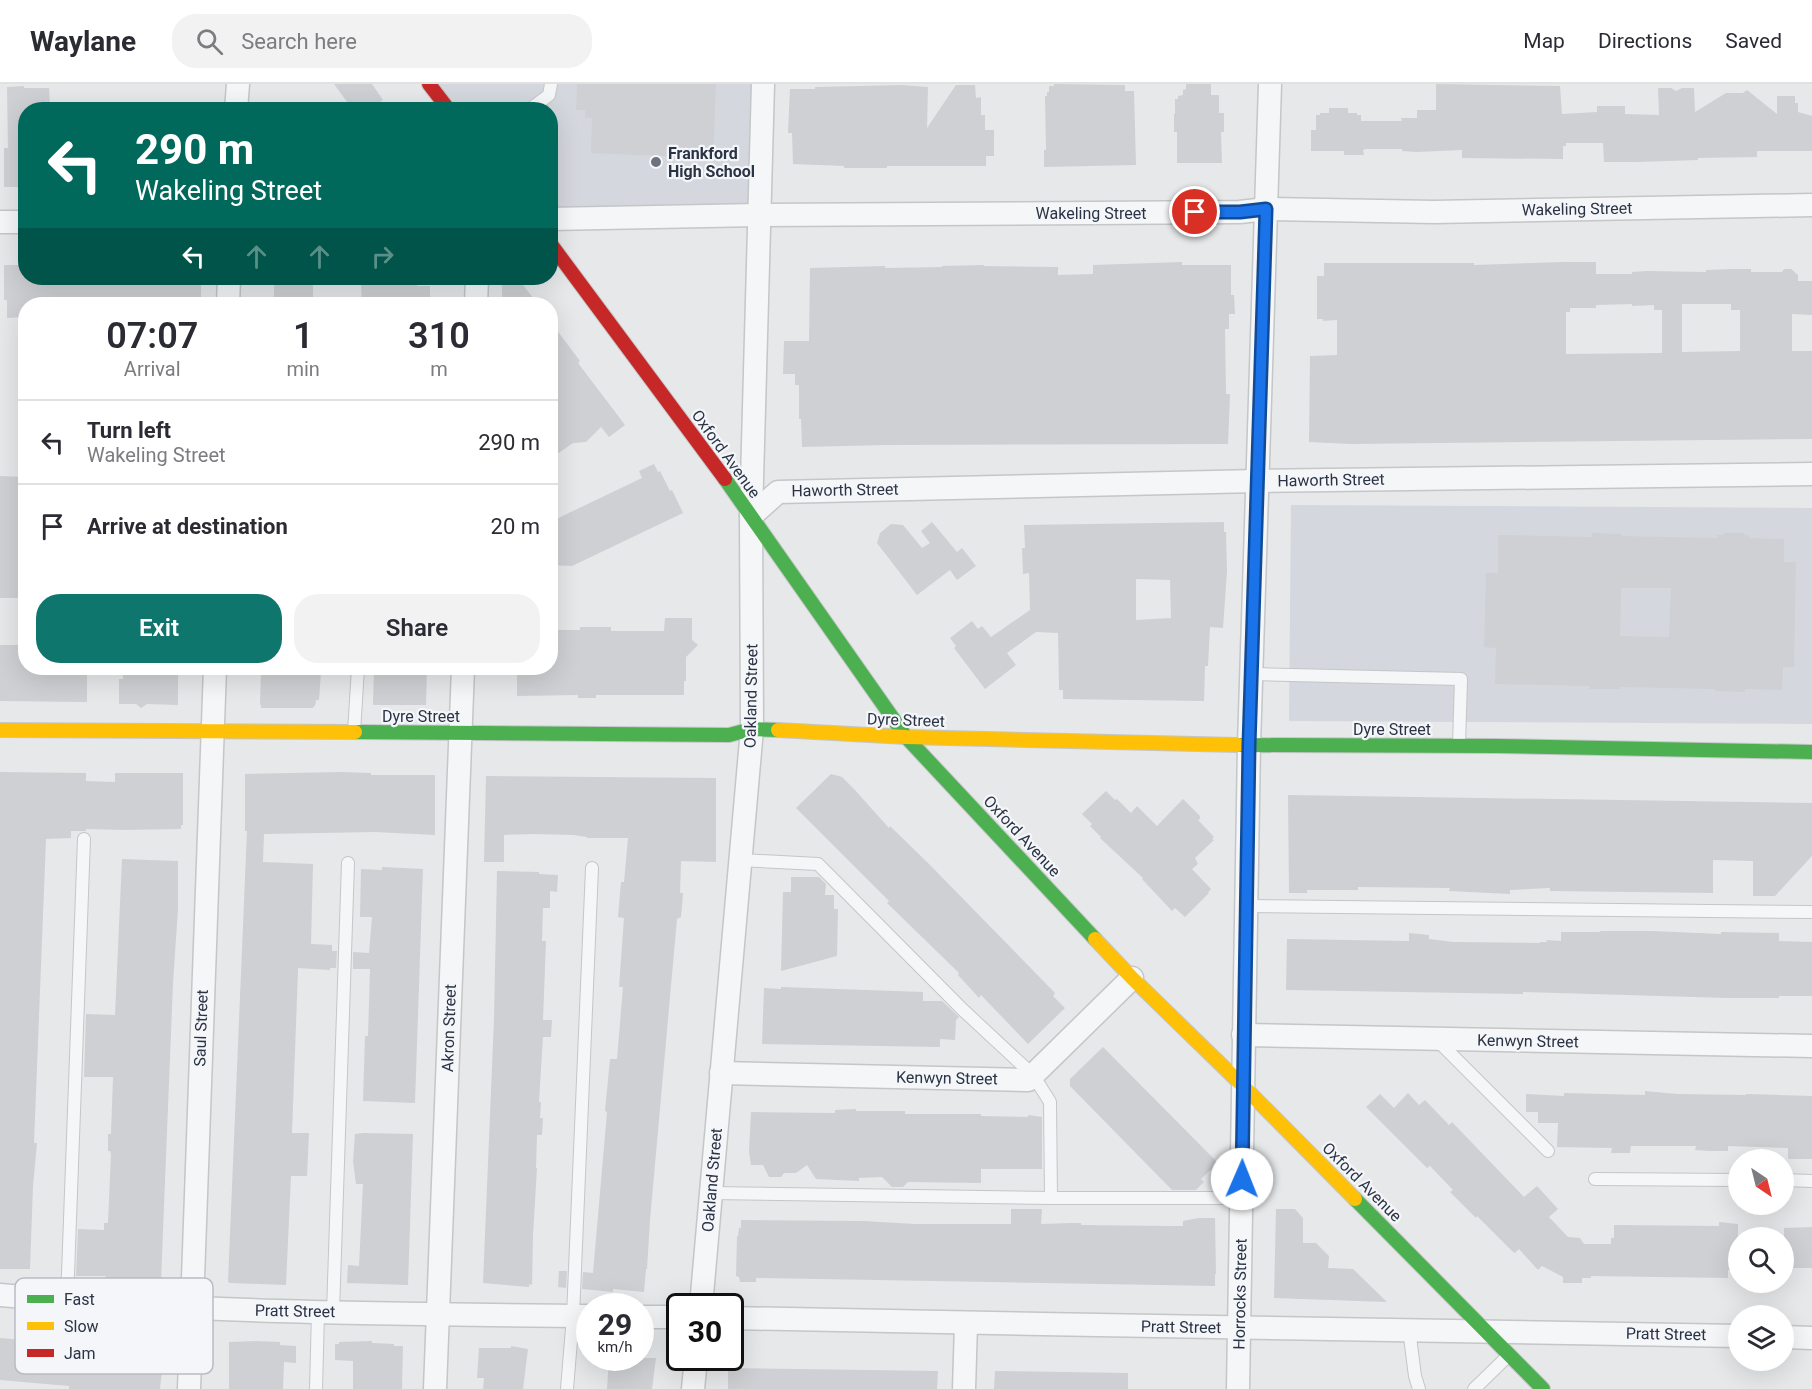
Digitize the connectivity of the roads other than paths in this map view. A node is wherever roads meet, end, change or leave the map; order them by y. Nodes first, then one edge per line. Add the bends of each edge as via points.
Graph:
1 (238, 84) edge
2 (429, 84) edge
3 (551, 84) edge
4 (763, 84) edge
5 (1270, 84) edge
6 (237, 102) edge
7 (443, 102) edge
8 (540, 102) edge
9 (1812, 205) edge
10 (1266, 209) junction
11 (759, 215) junction
12 (558, 219) edge
13 (0, 222) edge
14 (18, 222) edge
15 (558, 254) edge
16 (1812, 474) edge
17 (1257, 481) junction
18 (751, 516) junction
19 (1251, 674) junction
20 (214, 675) edge
21 (357, 675) edge
22 (463, 675) edge
23 (0, 729) edge
24 (752, 729) junction
25 (212, 732) junction
26 (354, 732) junction
27 (460, 733) junction
28 (906, 736) junction
29 (1249, 745) junction
30 (1459, 746) junction
31 (1812, 752) edge
32 (84, 839) dead end
33 (740, 860) junction
34 (348, 863) dead end
35 (592, 868) dead end
36 (1247, 906) junction
37 (1812, 912) edge
38 (1132, 978) junction
39 (1244, 1035) junction
40 (1436, 1039) junction
41 (1812, 1046) edge
42 (721, 1073) junction
43 (1033, 1075) junction
44 (1244, 1087) junction
45 (1548, 1151) dead end
46 (1594, 1179) dead end
47 (1728, 1180) edge
48 (1794, 1180) edge
49 (1812, 1180) edge
50 (711, 1193) junction
51 (1051, 1198) junction
52 (1242, 1198) junction
53 (68, 1278) edge
54 (192, 1278) edge
55 (582, 1293) edge
56 (702, 1293) edge
57 (0, 1295) edge
58 (15, 1296) edge
59 (213, 1309) edge
60 (326, 1312) junction
61 (438, 1314) junction
62 (576, 1316) edge
63 (744, 1318) edge
64 (966, 1324) junction
65 (1239, 1328) junction
66 (1409, 1329) junction
67 (1485, 1330) junction
68 (1728, 1336) edge
69 (1794, 1337) edge
70 (1812, 1338) edge
71 (576, 1342) edge
72 (1509, 1355) junction
73 (695, 1371) edge
74 (189, 1374) edge
75 (189, 1389) edge
76 (316, 1389) edge
77 (435, 1389) edge
78 (567, 1389) edge
79 (693, 1389) edge
80 (964, 1389) edge
81 (1238, 1389) edge
82 (1419, 1389) edge
83 (1474, 1389) edge
84 (1543, 1389) edge

1 - 6 street
2 - 7 street
3 - 8 lane via 549,95
4 - 11 street, Oakland Street
5 - 10 street, Horrocks Street
9 - 10 street, Wakeling Street via 1434,212
10 - 11 street, Wakeling Street
10 - 17 street, Horrocks Street
11 - 12 street, Wakeling Street
11 - 18 street, Oakland Street
13 - 14 street
15 - 18 street, Oxford Avenue
16 - 17 street, Haworth Street
17 - 18 street, Haworth Street via 778,492
17 - 19 street, Horrocks Street
18 - 24 street, Oakland Street
18 - 28 street, Oxford Avenue
19 - 29 street, Horrocks Street
19 - 30 lane via 1461,678
20 - 25 street, Saul Street
21 - 26 lane
22 - 27 street, Akron Street
23 - 25 street, Dyre Street
24 - 27 street, Dyre Street via 729,735
24 - 28 street, Dyre Street
24 - 33 street, Oakland Street
25 - 26 street, Dyre Street
25 - 54 street, Saul Street
26 - 27 street, Dyre Street
27 - 61 street, Akron Street
28 - 29 street, Dyre Street
28 - 38 street, Oxford Avenue
29 - 30 street, Dyre Street
29 - 36 street, Horrocks Street
30 - 31 street, Dyre Street
32 - 53 lane
33 - 42 street, Oakland Street
33 - 43 lane via 818,864
34 - 60 lane
35 - 55 lane
36 - 37 lane
36 - 39 street, Horrocks Street
38 - 43 street
38 - 44 street, Oxford Avenue
39 - 40 street, Kenwyn Street
39 - 44 street, Horrocks Street
40 - 41 street, Kenwyn Street
40 - 45 lane
42 - 43 street, Kenwyn Street via 1028,1080
42 - 50 street, Oakland Street
43 - 51 lane via 1050,1102
44 - 52 street, Horrocks Street
44 - 67 street, Oxford Avenue
46 - 47 lane
48 - 49 lane
50 - 51 lane
50 - 56 street, Oakland Street
51 - 52 lane
52 - 65 street, Horrocks Street
57 - 58 street, Pratt Street
59 - 60 street, Pratt Street
60 - 61 street, Pratt Street
60 - 76 lane
61 - 62 street, Pratt Street
61 - 77 street, Akron Street
63 - 64 street, Pratt Street
64 - 65 street, Pratt Street
64 - 80 street
65 - 66 street, Pratt Street
65 - 81 street, Horrocks Street
66 - 67 street, Pratt Street
66 - 82 lane
67 - 68 street, Pratt Street
67 - 72 street, Oxford Avenue
69 - 70 street
71 - 78 lane
72 - 83 lane
72 - 84 street, Oxford Avenue
73 - 79 street
74 - 75 street, Saul Street

